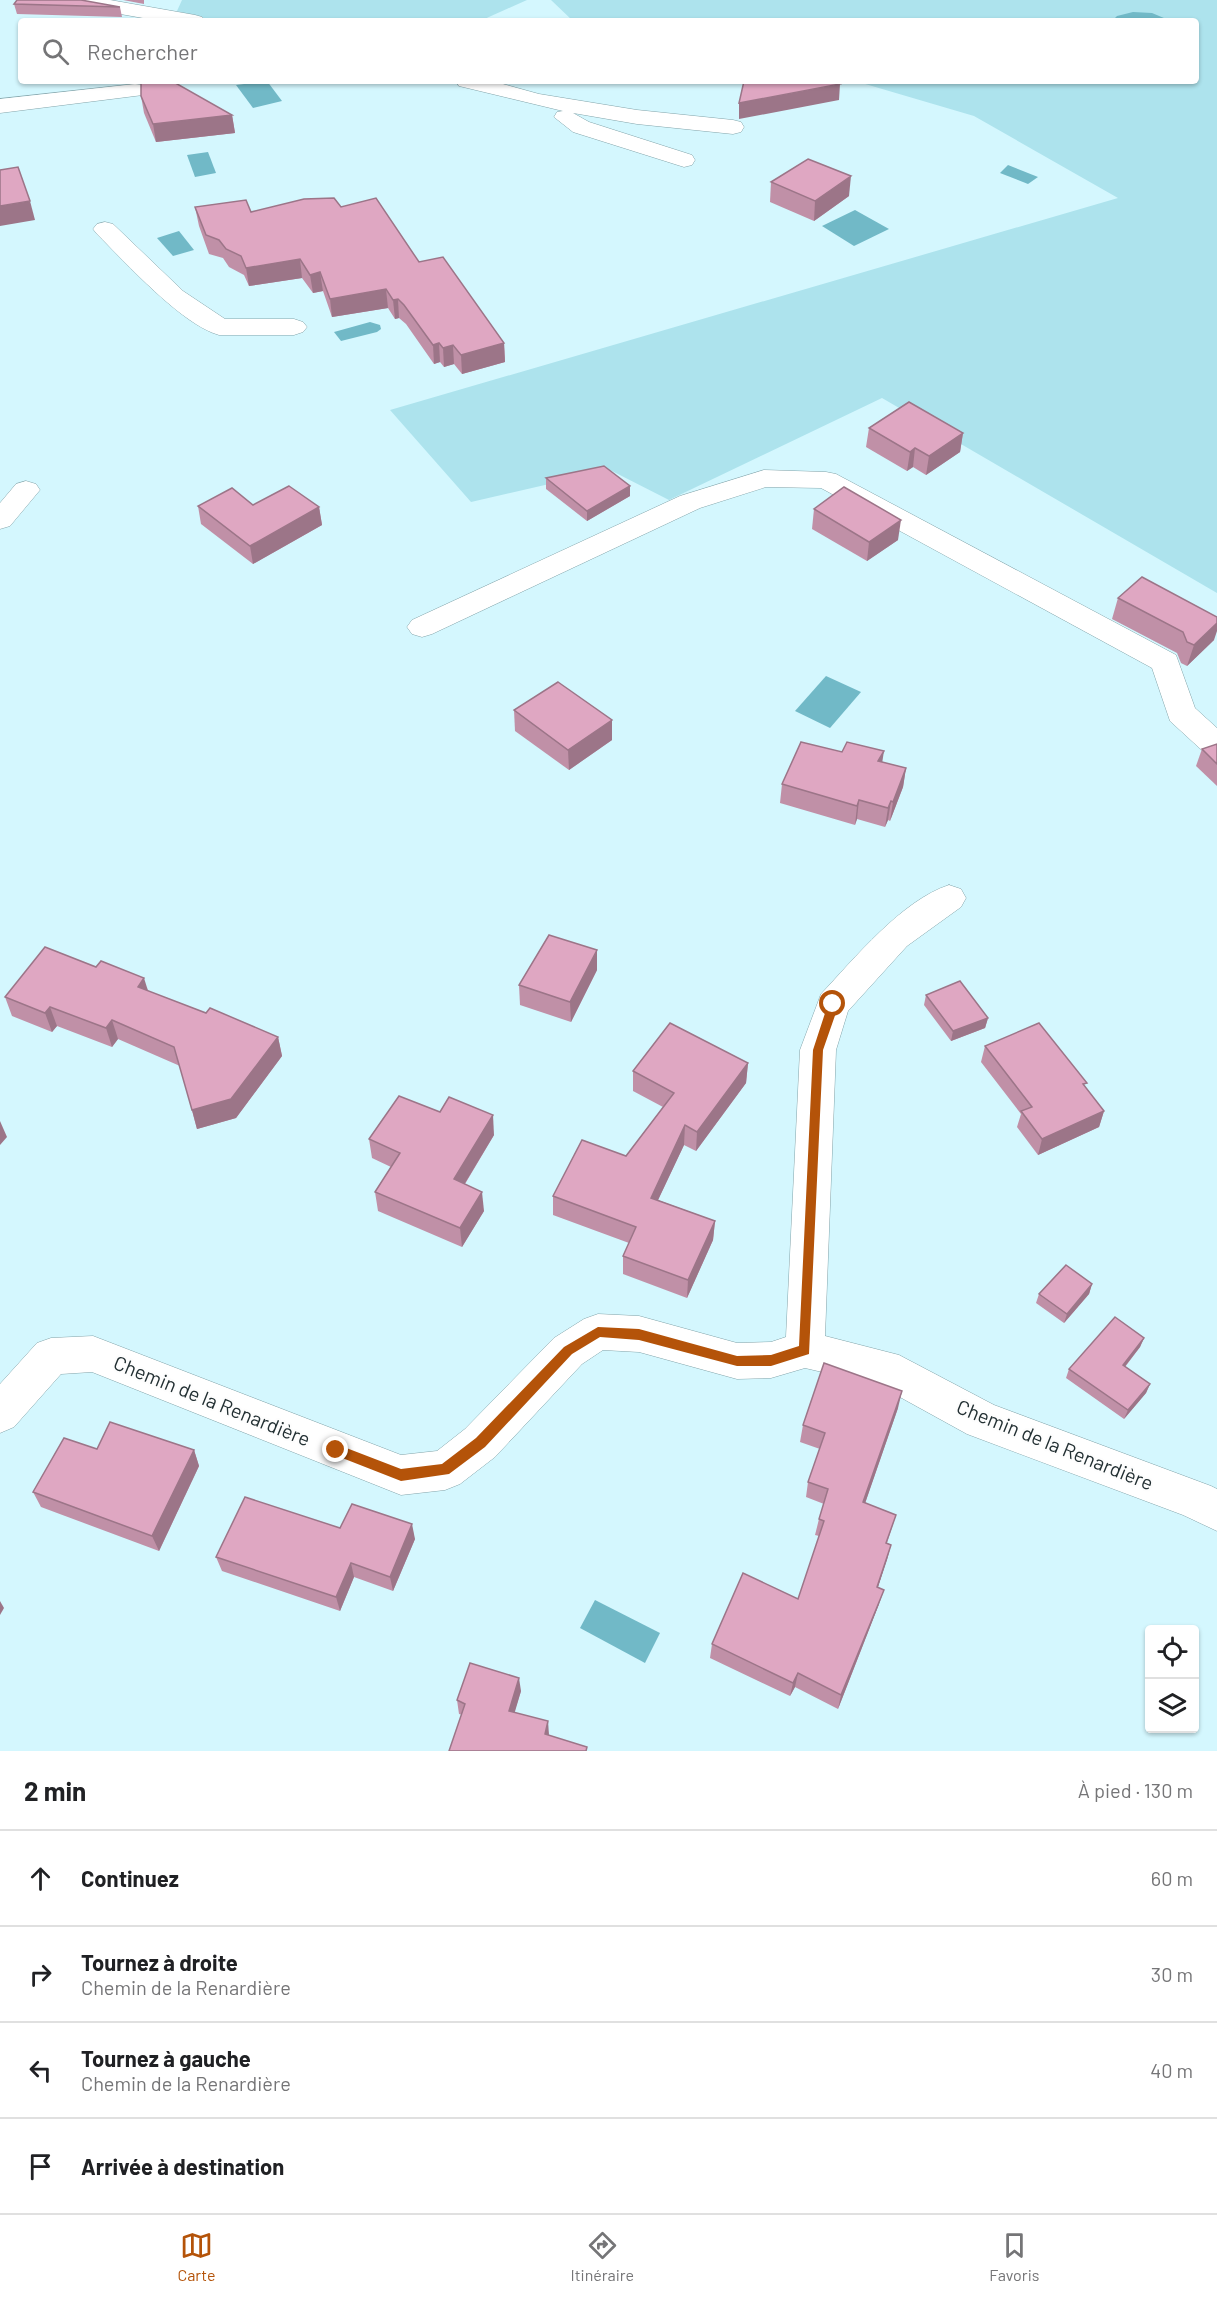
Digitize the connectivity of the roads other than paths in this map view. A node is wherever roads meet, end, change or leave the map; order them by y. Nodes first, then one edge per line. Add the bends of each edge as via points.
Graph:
1 (75, 0) edge
2 (178, 18) edge
3 (478, 84) edge
4 (135, 90) dead end
5 (538, 100) junction
6 (0, 106) edge
7 (733, 127) dead end
8 (684, 160) dead end
9 (105, 229) dead end
10 (294, 327) dead end
11 (26, 490) dead end
12 (0, 520) edge
13 (422, 627) dead end
14 (1217, 746) edge
15 (949, 898) dead end
16 (805, 1350) junction
17 (0, 1414) edge
18 (1217, 1511) edge

1 - 2 street
3 - 5 street
4 - 6 street
5 - 7 street via 637,117
5 - 8 street via 580,127
9 - 10 street via 174,296 219,327
11 - 12 street
13 - 14 street via 690,501 764,478 826,480 1165,662 1181,713
15 - 16 street via 895,937 833,1004 818,1050
16 - 17 street, Chemin de la Renardière via 771,1360 737,1361 639,1334 598,1332 568,1351 480,1443 445,1470 401,1475 93,1354 51,1356
16 - 18 street, Chemin de la Renardière via 885,1368 981,1420

